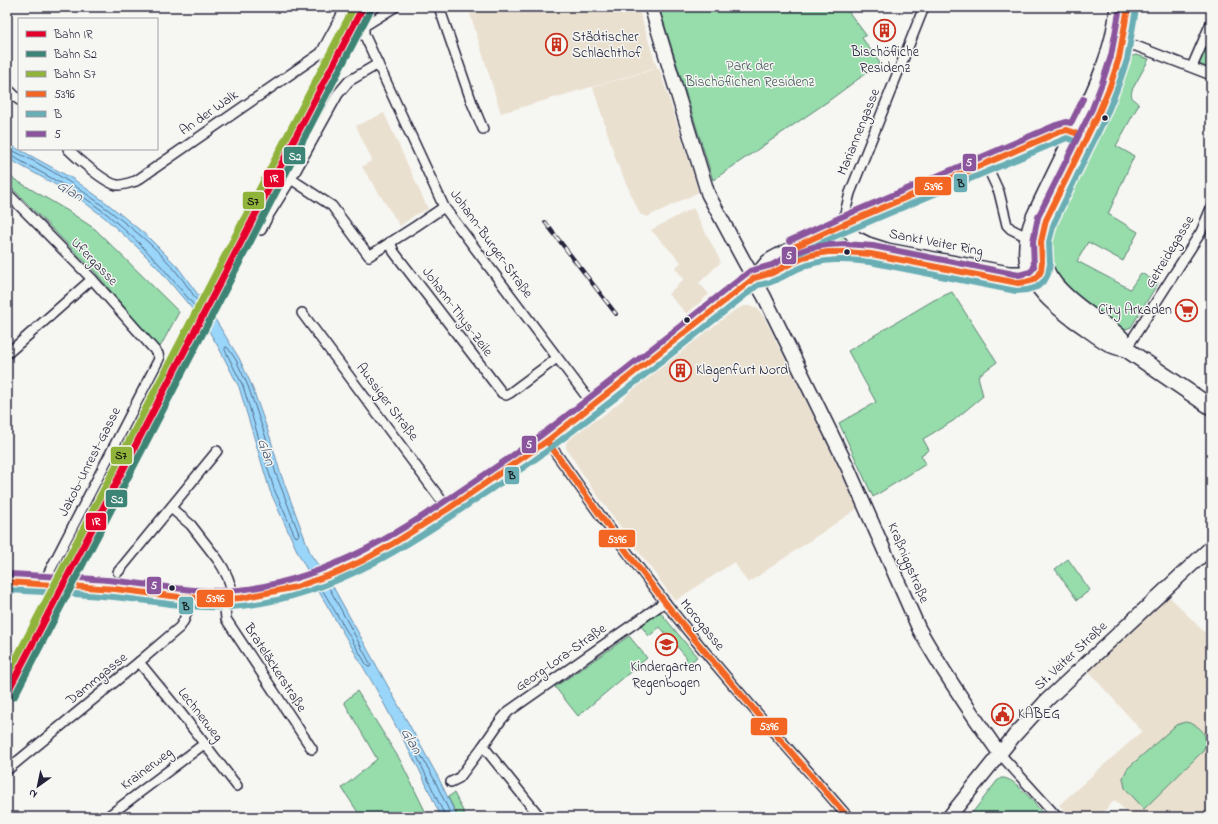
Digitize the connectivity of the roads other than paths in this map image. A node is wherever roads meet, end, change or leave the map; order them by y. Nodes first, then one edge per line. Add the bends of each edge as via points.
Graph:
1 (346, 7) edge
2 (395, 7) edge
3 (440, 7) edge
4 (651, 7) edge
5 (924, 7) edge
6 (1117, 9) edge
7 (1211, 23) edge
8 (1117, 43) junction
9 (378, 64) junction
10 (1192, 67) junction
11 (1211, 75) edge
12 (7, 88) edge
13 (18, 99) edge
14 (482, 129) dead end
15 (1075, 133) junction
16 (69, 150) edge
17 (1080, 151) junction
18 (986, 164) junction
19 (291, 179) junction
20 (7, 193) edge
21 (444, 207) junction
22 (1211, 208) edge
23 (842, 225) junction
24 (261, 230) dead end
25 (1028, 237) junction
26 (390, 242) junction
27 (1038, 274) junction
28 (754, 278) junction
29 (92, 279) junction
30 (302, 313) dead end
31 (1126, 349) junction
32 (7, 354) edge
33 (158, 354) joint
34 (557, 358) junction
35 (593, 405) junction
36 (1211, 407) edge
37 (547, 441) junction
38 (217, 451) dead end
39 (171, 508) junction
40 (448, 509) junction
41 (1211, 547) edge
42 (118, 572) dead end
43 (7, 582) edge
44 (43, 584) junction
45 (192, 598) junction
46 (229, 599) junction
47 (665, 602) junction
48 (140, 662) junction
49 (204, 744) junction
50 (483, 746) junction
51 (312, 749) dead end
52 (1000, 754) junction
53 (7, 770) edge
54 (451, 782) dead end
55 (237, 786) dead end
56 (107, 817) edge
57 (540, 817) edge
58 (848, 817) edge
59 (949, 817) edge
60 (1057, 817) edge

1 - 16 street, An der Walk via 321,53 136,181 117,185 112,183 102,178
2 - 9 street, Johann-Burger-Straße via 364,27 364,34
3 - 14 street
4 - 28 main road, Kraßniggstraße via 708,194
5 - 23 street, Mariannengasse via 850,193
6 - 8 main road
7 - 10 street
8 - 10 street via 1136,46
8 - 15 main road
8 - 17 main road via 1119,58 1110,86
9 - 19 street via 349,81 338,94
9 - 21 street, Johann-Burger-Straße
10 - 11 street
12 - 13 street
15 - 17 main road
15 - 18 street via 1067,130 1058,132
15 - 25 main road via 1034,216
17 - 27 main road via 1046,220
18 - 23 street
18 - 25 street via 999,192 1007,225
19 - 24 street
19 - 26 street via 332,206 370,256
20 - 29 street, Ufergasse
21 - 26 street
21 - 34 street, Johann-Burger-Straße
22 - 31 street, Getreidegasse via 1201,232
23 - 27 main road, Sankt Veiter Ring via 856,238 887,250 1009,274
23 - 28 main road via 773,258
25 - 27 main road via 1027,257
26 - 34 street, Johann-Thys-Zeile via 394,252 502,393 510,393
27 - 28 main road, Sankt Veiter Ring via 1025,283 1018,283 847,251 817,254
27 - 31 main road via 1050,278 1070,300 1121,338
27 - 31 main road via 1052,302 1112,344
28 - 35 main road
28 - 52 main road, Kraßniggstraße via 848,468 919,629
29 - 32 street
29 - 33 street, Ufergasse
30 - 40 street, Aussiger Straße
31 - 36 main road
33 - 44 street, Jakob-Unrest-Gasse via 159,358
34 - 35 street, Johann-Burger-Straße
35 - 37 main road
37 - 40 main road
37 - 47 street, Morogasse
38 - 39 street
39 - 42 street
39 - 46 street, Brateläckerstraße via 191,525 222,565 232,586
40 - 46 main road via 380,551 338,572 278,591
41 - 52 main road, St. Veiter Straße via 1047,700
43 - 44 main road
44 - 45 main road
45 - 46 main road
45 - 48 street, Dammgasse via 180,627
46 - 51 street, Brateläckerstraße via 226,619
47 - 50 street, Georg-Lora-Straße via 509,711
47 - 58 street, Morogasse
48 - 49 street, Lechnerweg
48 - 53 street, Dammgasse
49 - 55 street, Lechnerweg
49 - 56 street, Krainerweg
50 - 54 street, Georg-Lora-Straße via 459,778
50 - 57 street
52 - 59 main road, St. Veiter Straße
52 - 60 street, Kraßniggstraße

